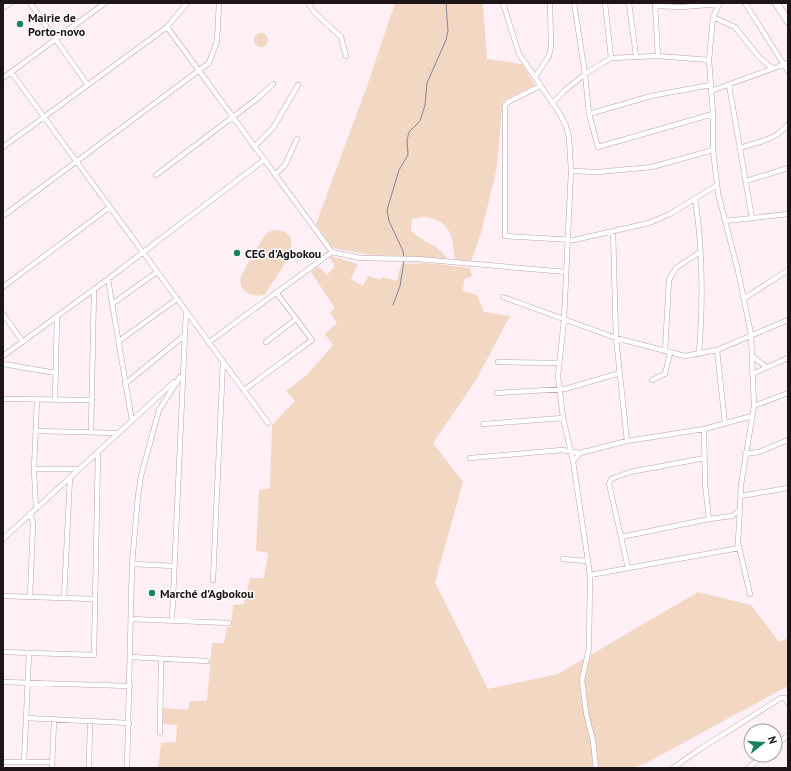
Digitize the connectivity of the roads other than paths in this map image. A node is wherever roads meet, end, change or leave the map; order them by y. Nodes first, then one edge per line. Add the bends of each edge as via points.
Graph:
1 (10, 3) edge
2 (30, 3) edge
3 (105, 3) edge
4 (187, 3) edge
5 (219, 3) edge
6 (308, 3) edge
7 (503, 3) edge
8 (550, 3) edge
9 (574, 3) edge
10 (605, 3) edge
11 (629, 3) edge
12 (745, 3) edge
13 (776, 3) edge
14 (782, 3) edge
15 (655, 4) edge
16 (719, 4) edge
17 (3, 8) edge
18 (788, 13) edge
19 (713, 17) junction
20 (788, 21) edge
21 (167, 27) junction
22 (56, 39) junction
23 (346, 56) dead end
24 (636, 56) junction
25 (658, 56) junction
26 (611, 58) junction
27 (709, 60) junction
28 (786, 64) edge
29 (772, 68) junction
30 (788, 71) edge
31 (11, 72) junction
32 (199, 72) junction
33 (585, 74) junction
34 (535, 77) junction
35 (3, 78) edge
36 (88, 84) junction
37 (273, 84) dead end
38 (298, 85) dead end
39 (728, 85) junction
40 (540, 86) junction
41 (711, 88) junction
42 (552, 104) junction
43 (589, 114) junction
44 (713, 114) junction
45 (44, 117) junction
46 (232, 117) junction
47 (788, 124) edge
48 (297, 139) dead end
49 (3, 147) edge
50 (254, 147) junction
51 (740, 148) junction
52 (713, 150) junction
53 (264, 160) junction
54 (76, 161) junction
55 (788, 168) edge
56 (571, 171) junction
57 (156, 175) dead end
58 (275, 175) junction
59 (746, 181) junction
60 (717, 185) junction
61 (695, 199) junction
62 (110, 207) junction
63 (788, 214) edge
64 (3, 216) edge
65 (752, 218) junction
66 (725, 221) junction
67 (613, 231) junction
68 (568, 240) junction
69 (143, 252) junction
70 (332, 252) junction
71 (700, 252) junction
72 (788, 270) edge
73 (157, 272) junction
74 (566, 272) junction
75 (108, 279) junction
76 (3, 287) edge
77 (94, 289) junction
78 (276, 292) junction
79 (503, 297) dead end
80 (745, 298) junction
81 (177, 299) junction
82 (112, 304) junction
83 (186, 311) junction
84 (3, 314) edge
85 (57, 316) junction
86 (296, 319) junction
87 (564, 320) junction
88 (788, 320) edge
89 (751, 334) junction
90 (185, 335) junction
91 (616, 338) junction
92 (118, 341) junction
93 (23, 342) junction
94 (209, 342) junction
95 (266, 342) dead end
96 (718, 350) junction
97 (667, 352) junction
98 (699, 354) junction
99 (3, 356) edge
100 (752, 356) junction
101 (788, 358) edge
102 (223, 361) junction
103 (498, 362) dead end
104 (559, 362) junction
105 (3, 364) edge
106 (766, 367) junction
107 (56, 373) junction
108 (620, 373) junction
109 (752, 374) junction
110 (181, 376) junction
111 (652, 380) dead end
112 (125, 384) junction
113 (244, 390) junction
114 (559, 390) junction
115 (497, 393) dead end
116 (788, 393) edge
117 (3, 399) edge
118 (37, 400) junction
119 (55, 400) junction
120 (92, 400) junction
121 (754, 406) junction
122 (752, 416) junction
123 (563, 418) junction
124 (132, 420) junction
125 (268, 422) dead end
126 (483, 424) dead end
127 (725, 424) junction
128 (704, 429) junction
129 (36, 431) junction
130 (91, 432) junction
131 (119, 433) junction
132 (788, 440) edge
133 (627, 441) junction
134 (568, 443) junction
135 (562, 450) junction
136 (570, 451) junction
137 (98, 452) junction
138 (580, 452) junction
139 (745, 454) junction
140 (470, 458) dead end
141 (705, 458) junction
142 (573, 461) junction
143 (34, 470) junction
144 (79, 470) junction
145 (70, 477) junction
146 (788, 488) edge
147 (741, 496) junction
148 (36, 509) junction
149 (739, 511) junction
150 (30, 514) junction
151 (732, 516) junction
152 (709, 519) junction
153 (739, 520) junction
154 (621, 537) junction
155 (3, 539) edge
156 (739, 548) junction
157 (563, 559) dead end
158 (587, 561) junction
159 (132, 564) junction
160 (174, 566) junction
161 (628, 568) junction
162 (590, 575) junction
163 (213, 580) dead end
164 (750, 594) dead end
165 (3, 596) edge
166 (30, 597) junction
167 (64, 598) junction
168 (94, 599) junction
169 (131, 619) junction
170 (172, 620) junction
171 (229, 623) dead end
172 (3, 652) edge
173 (29, 653) junction
174 (130, 657) junction
175 (161, 659) junction
176 (207, 661) dead end
177 (3, 682) edge
178 (28, 683) junction
179 (130, 686) junction
180 (788, 703) edge
181 (26, 718) junction
182 (54, 720) junction
183 (90, 721) junction
184 (128, 723) junction
185 (160, 732) dead end
186 (3, 762) edge
187 (24, 762) junction
188 (52, 762) junction
189 (52, 768) edge
190 (89, 768) edge
191 (127, 768) edge
192 (596, 768) edge
193 (673, 768) edge

1 - 17 street
2 - 22 street
3 - 22 street
4 - 21 street
5 - 32 street via 216,44 210,61
6 - 23 street via 341,37
7 - 34 street via 514,43
8 - 34 street via 549,56
9 - 33 street
10 - 26 street
11 - 24 street
12 - 28 street
13 - 20 main road
14 - 18 main road
15 - 16 street via 682,7
15 - 25 street
16 - 19 street
19 - 27 street
19 - 29 street via 735,27 759,57
21 - 32 street
21 - 36 street
22 - 31 street
22 - 36 street
24 - 25 street
24 - 26 street
25 - 27 street
26 - 33 street
27 - 41 street
28 - 29 street
28 - 30 street
29 - 39 street
31 - 35 street
31 - 45 street
32 - 46 street
32 - 54 street
33 - 42 street
33 - 43 street
34 - 40 street
36 - 45 street
37 - 46 street
38 - 50 street via 273,128
39 - 41 street
39 - 51 street
40 - 42 street
40 - 68 street via 505,106 505,236
41 - 43 street via 662,93
41 - 44 street
42 - 56 street via 566,126
43 - 44 street via 598,147
44 - 52 street
45 - 49 street
45 - 54 street
46 - 50 street
46 - 57 street
47 - 51 street via 771,138
48 - 58 street via 285,165
50 - 53 street
51 - 59 street
52 - 56 street via 652,167 598,172
52 - 60 street
53 - 58 street
53 - 69 street
54 - 62 street
54 - 64 street
55 - 59 street
56 - 68 street
58 - 70 street
59 - 65 street
60 - 61 street
60 - 66 street
61 - 67 street via 650,223
61 - 71 street
62 - 69 street
62 - 76 street
63 - 65 street
65 - 66 street
66 - 80 street
67 - 68 street
67 - 91 street
68 - 74 street
69 - 73 street
69 - 75 street
70 - 74 street via 360,258 408,259
70 - 78 street
71 - 97 street via 676,268 669,280
71 - 98 street
72 - 80 street
73 - 81 street
73 - 82 street
74 - 87 street
75 - 77 street
75 - 82 street
77 - 85 street
77 - 120 street
78 - 86 street
78 - 94 street
79 - 87 street
80 - 89 street
81 - 83 street
81 - 92 street
82 - 92 street
83 - 90 street
83 - 94 street
84 - 93 street
85 - 93 street
85 - 107 street
86 - 95 street
86 - 113 street via 312,340
87 - 91 street
87 - 104 street
88 - 89 street
89 - 96 street
89 - 100 street
90 - 110 street
90 - 112 street
91 - 97 street
91 - 108 street
92 - 112 street
93 - 99 street
94 - 102 street
96 - 98 street
96 - 127 street
97 - 98 street via 685,356
97 - 111 street via 665,374
99 - 105 street
100 - 106 street
100 - 109 street
101 - 106 street
102 - 113 street
102 - 163 street
103 - 104 street
104 - 114 street
105 - 107 street
106 - 109 street
107 - 119 street
108 - 114 street
108 - 133 street
109 - 121 street
110 - 124 street
110 - 159 street via 159,410 141,476 135,515
110 - 160 street
112 - 124 street
113 - 125 street
114 - 115 street
114 - 123 street
116 - 121 street
117 - 118 street
118 - 119 street
118 - 129 street
119 - 120 street
120 - 130 street
121 - 122 street
122 - 127 street
122 - 139 street
123 - 126 street
123 - 134 street
124 - 131 street
127 - 128 street
128 - 133 street
128 - 141 street
129 - 130 street
129 - 143 street
130 - 131 street
131 - 137 street
132 - 139 street via 759,452
133 - 138 street
134 - 135 street
134 - 136 street
135 - 136 street
135 - 140 street
136 - 138 street
136 - 142 street
137 - 144 street
137 - 168 street
138 - 142 street
139 - 147 street
141 - 152 street
141 - 154 street via 611,478 609,484
142 - 158 street
143 - 144 street
143 - 148 street
144 - 145 street
145 - 148 street
145 - 167 street
146 - 147 street
147 - 149 street
148 - 150 street
149 - 151 street
149 - 153 street
150 - 155 street
150 - 166 street via 33,523
151 - 152 street
151 - 153 street
152 - 154 street
153 - 156 street
154 - 161 street
156 - 161 street
156 - 164 street
157 - 158 street
158 - 162 street
159 - 160 street
159 - 169 street
160 - 170 street
161 - 162 street
162 - 192 street via 590,648 582,680
165 - 166 street
166 - 167 street
167 - 168 street
168 - 173 street via 94,655
169 - 170 street
169 - 174 street
170 - 171 street
172 - 173 street
173 - 178 street
174 - 175 street
174 - 179 street
175 - 176 street
175 - 185 street
177 - 178 street
178 - 179 street
178 - 181 street
179 - 184 street
180 - 193 street via 785,698 781,698
181 - 182 street
181 - 187 street
182 - 183 street
182 - 188 street
183 - 184 street
183 - 190 street
184 - 191 street
186 - 187 street
187 - 188 street
188 - 189 street

